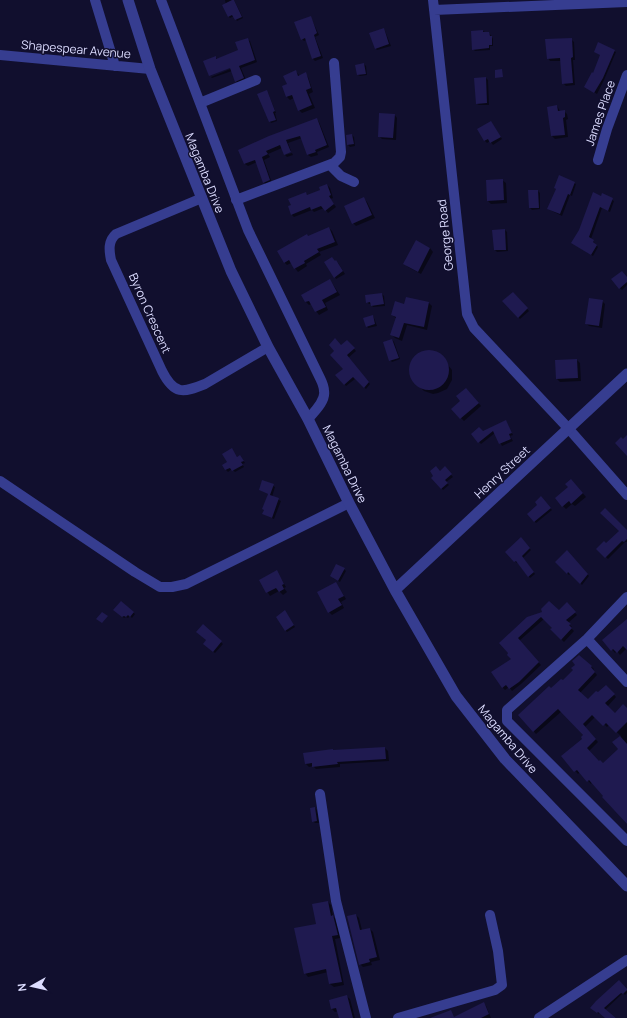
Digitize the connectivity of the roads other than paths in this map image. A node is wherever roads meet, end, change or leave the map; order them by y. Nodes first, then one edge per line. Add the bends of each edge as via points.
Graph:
1 (95, 0) edge
2 (128, 0) edge
3 (161, 0) edge
4 (627, 2) edge
5 (434, 5) edge
6 (0, 55) edge
7 (334, 63) dead end
8 (115, 66) junction
9 (150, 69) junction
10 (627, 75) edge
11 (256, 80) dead end
12 (200, 103) junction
13 (598, 160) dead end
14 (330, 165) junction
15 (354, 182) dead end
16 (202, 198) junction
17 (236, 200) junction
18 (268, 347) junction
19 (627, 374) edge
20 (308, 419) junction
21 (568, 428) junction
22 (0, 481) edge
23 (627, 495) edge
24 (349, 502) junction
25 (395, 590) junction
26 (627, 597) edge
27 (587, 639) junction
28 (627, 682) edge
29 (320, 794) dead end
30 (627, 840) edge
31 (627, 886) edge
32 (490, 916) dead end
33 (627, 960) edge
34 (366, 1018) edge
35 (398, 1018) edge
36 (539, 1018) edge

1 - 8 street
2 - 9 street, Magamba Drive
3 - 12 street
4 - 5 street
5 - 21 street, George Road via 467,314 474,328
6 - 8 street, Shapespear Avenue
7 - 14 street via 341,152
8 - 9 street, Shapespear Avenue
9 - 16 street, Magamba Drive
10 - 13 street, James Place
11 - 12 street
12 - 17 street
14 - 15 street via 341,176
14 - 17 street
16 - 18 street, Magamba Drive via 231,271
16 - 18 street, Byron Crescent via 116,234 110,244 111,260 172,388 185,390 205,384
17 - 20 street via 257,251 324,390 323,400
18 - 20 street, Magamba Drive
19 - 21 street, Henry Street
20 - 24 street, Magamba Drive
21 - 23 street, George Road
21 - 25 street, Henry Street
22 - 24 street via 160,587 186,584
24 - 25 street, Magamba Drive
25 - 31 street, Magamba Drive via 456,696 505,759
26 - 27 street
27 - 28 street
27 - 30 street via 507,710 507,721
29 - 34 street via 336,901
32 - 35 street via 502,985 495,990
33 - 36 street

